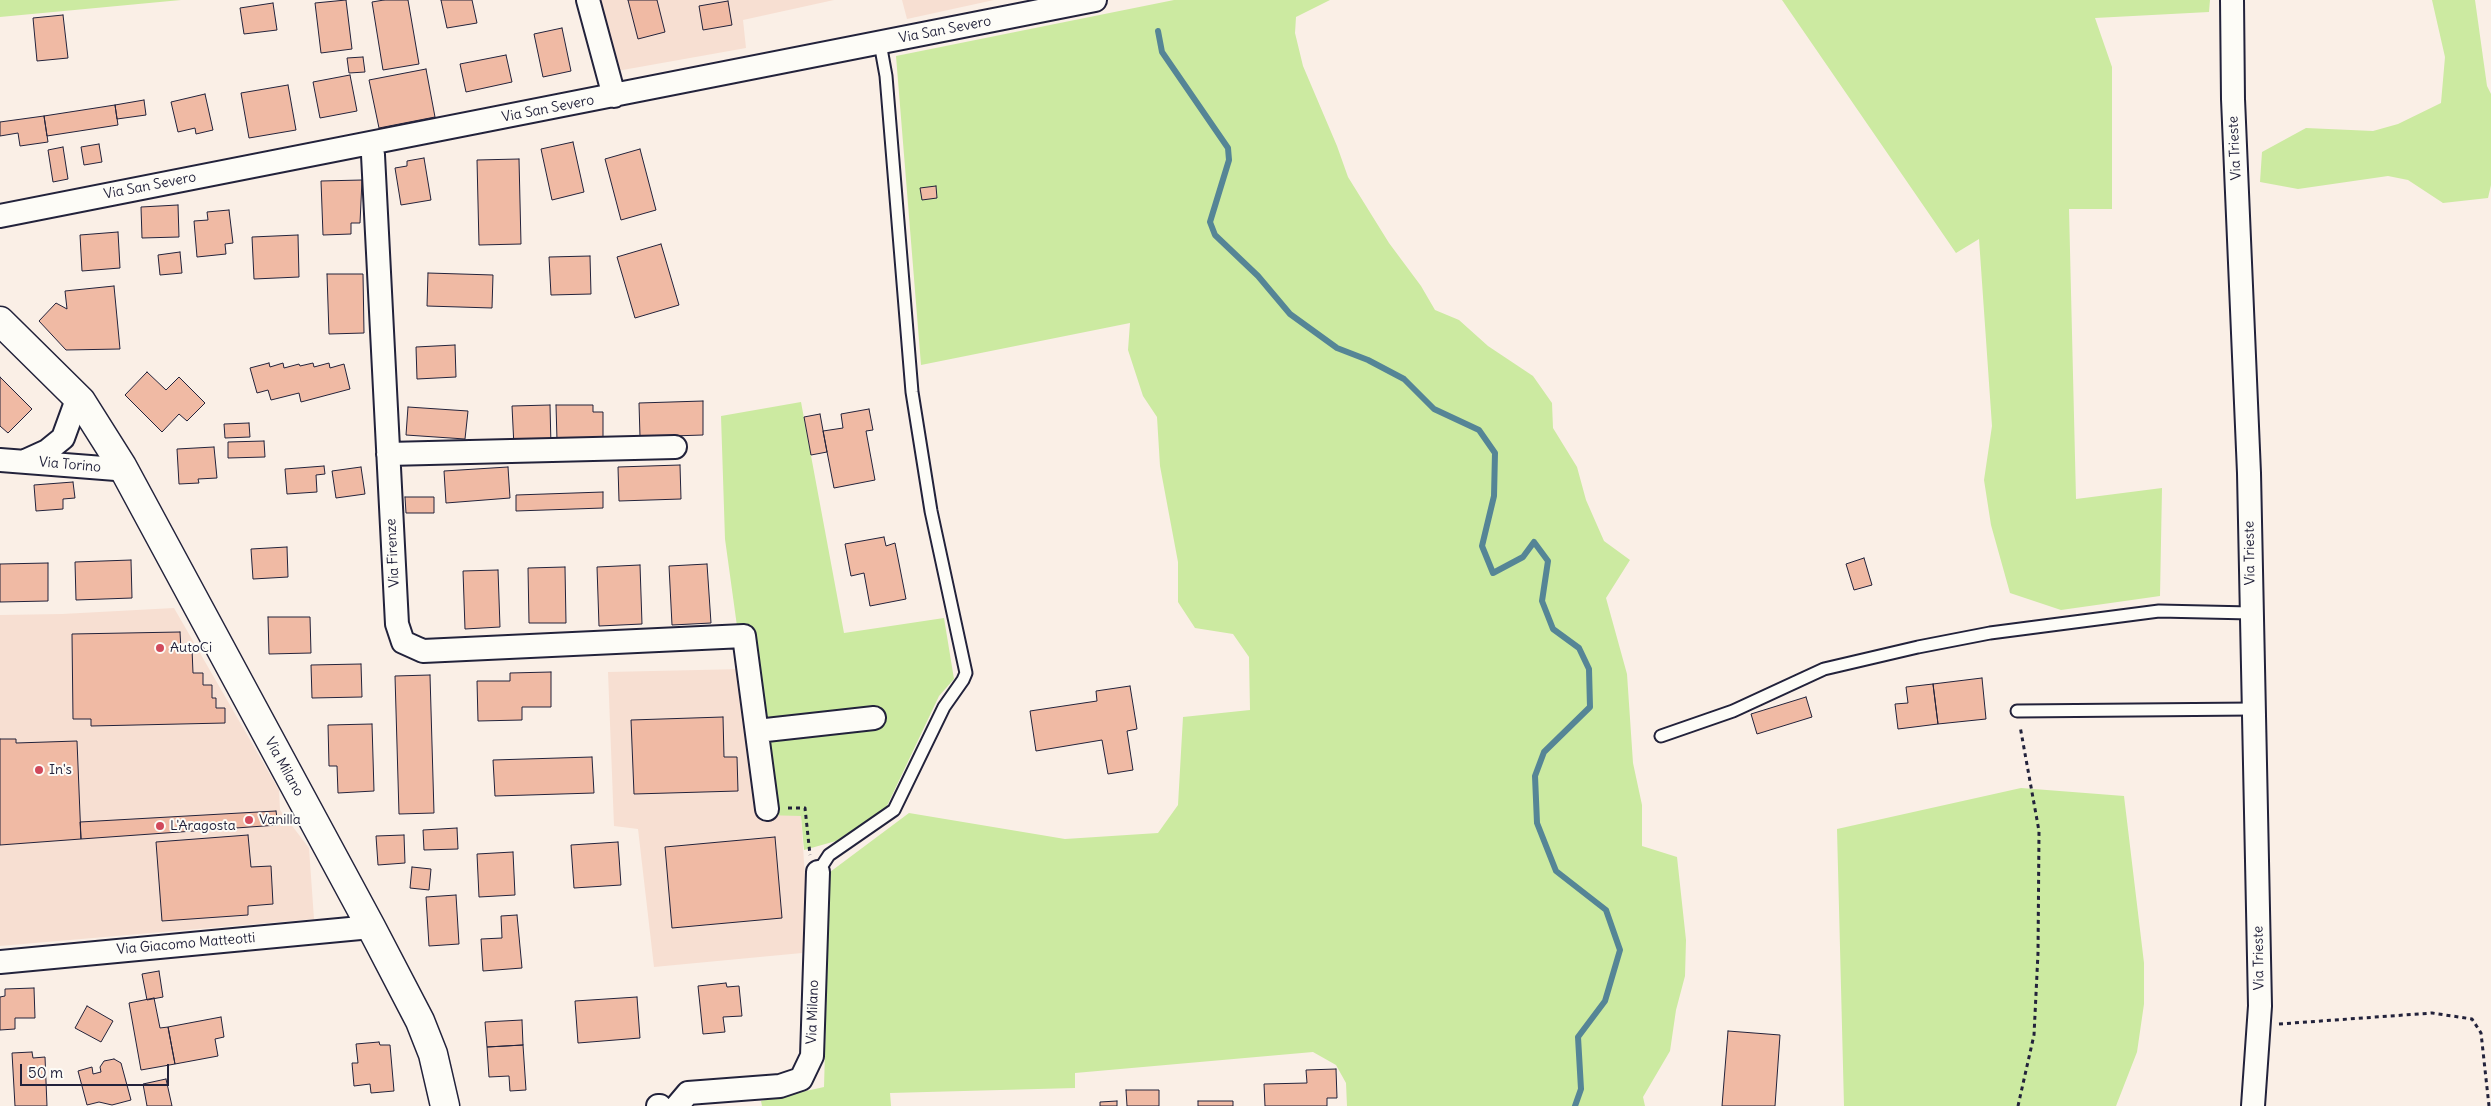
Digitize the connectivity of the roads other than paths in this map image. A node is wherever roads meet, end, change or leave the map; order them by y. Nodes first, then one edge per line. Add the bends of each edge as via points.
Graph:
1 (588, 0) edge
2 (1095, 0) edge
3 (2232, 0) edge
4 (880, 43) junction
5 (614, 96) junction
6 (371, 143) junction
7 (0, 216) edge
8 (0, 321) edge
9 (0, 335) edge
10 (24, 346) junction
11 (58, 378) junction
12 (74, 405) junction
13 (675, 447) dead end
14 (388, 454) junction
15 (0, 460) edge
16 (24, 461) junction
17 (124, 479) junction
18 (2251, 613) junction
19 (2253, 709) junction
20 (2017, 710) road end
21 (874, 718) dead end
22 (757, 731) junction
23 (1661, 736) dead end
24 (767, 809) road end
25 (818, 872) joint
26 (371, 927) junction
27 (0, 962) edge
28 (445, 1106) edge
29 (677, 1106) edge
30 (2253, 1106) edge

1 - 5 street
2 - 4 street, Via San Severo
3 - 18 street, Via Trieste via 2233,99 2250,473
4 - 5 street, Via San Severo
4 - 25 lane via 886,76 912,392 931,512 966,673 944,706 894,810 828,855
5 - 6 street, Via San Severo
6 - 7 street, Via San Severo
6 - 14 street, Via Firenze
8 - 10 street, Via Milano
9 - 10 street, Via Milano
10 - 11 street, Via Milano
11 - 12 street, Via Milano
11 - 17 street, Via Milano via 81,401 103,433
12 - 16 street, Via Torino via 63,438 47,451
12 - 17 street, Via Milano
13 - 14 street
14 - 22 street, Via Firenze via 397,624 403,642 423,651 744,636
15 - 16 street, Via Torino
16 - 17 street, Via Torino
17 - 26 street, Via Milano
18 - 19 street, Via Trieste
18 - 23 lane via 2159,611 1990,632 1918,647 1824,669 1733,711
19 - 20 lane
19 - 30 street, Via Trieste via 2260,1006
21 - 22 street
22 - 24 street
25 - 29 street, Via Milano via 812,1056 801,1079 780,1086 688,1093
26 - 27 street, Via Giacomo Matteotti
26 - 28 street, Via Milano via 420,1021 433,1054

